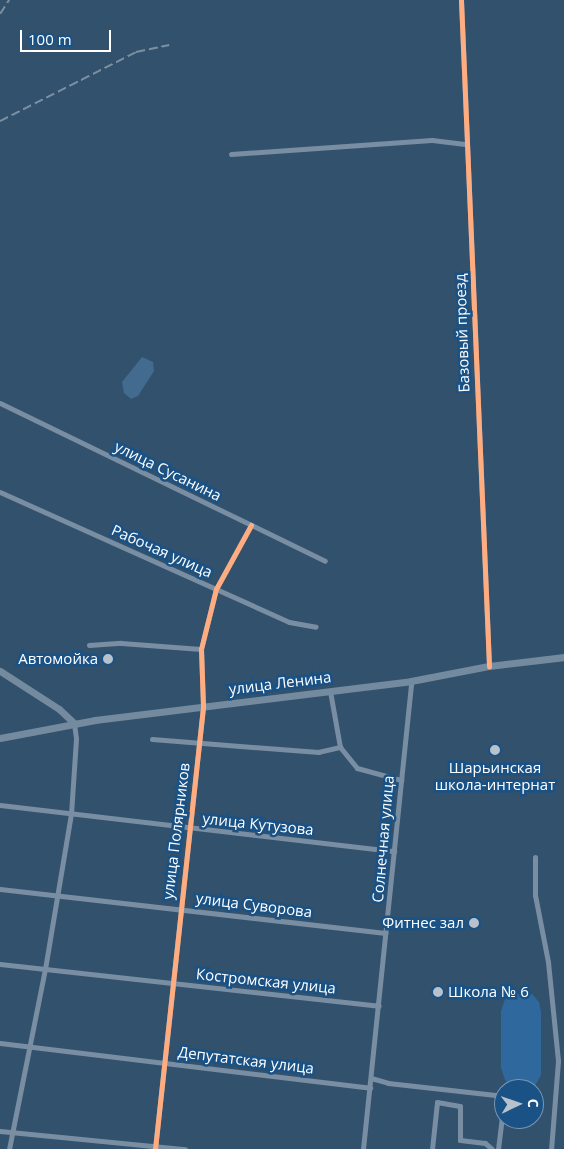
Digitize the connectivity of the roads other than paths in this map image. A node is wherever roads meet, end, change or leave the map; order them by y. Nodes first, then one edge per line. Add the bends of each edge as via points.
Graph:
1 (461, 0) edge
2 (467, 144) junction
3 (231, 154) dead end
4 (0, 403) edge
5 (0, 492) edge
6 (251, 525) junction
7 (325, 561) dead end
8 (216, 589) junction
9 (316, 627) dead end
10 (89, 645) dead end
11 (201, 649) junction
12 (564, 657) edge
13 (489, 666) junction
14 (0, 671) edge
15 (411, 681) junction
16 (330, 691) junction
17 (203, 706) junction
18 (74, 723) junction
19 (0, 738) edge
20 (152, 739) dead end
21 (199, 744) junction
22 (340, 747) junction
23 (401, 780) junction
24 (0, 805) edge
25 (71, 814) junction
26 (190, 829) junction
27 (394, 851) junction
28 (535, 857) dead end
29 (0, 889) edge
30 (57, 896) junction
31 (180, 908) junction
32 (386, 933) junction
33 (0, 964) edge
34 (46, 969) junction
35 (172, 984) junction
36 (379, 1006) junction
37 (0, 1043) edge
38 (31, 1047) junction
39 (164, 1063) junction
40 (371, 1078) junction
41 (370, 1088) junction
42 (494, 1097) edge
43 (500, 1129) edge
44 (0, 1130) edge
45 (13, 1132) junction
46 (155, 1148) edge
47 (9, 1149) edge
48 (185, 1149) edge
49 (363, 1149) edge
50 (432, 1149) edge
51 (492, 1149) edge
52 (498, 1149) edge
53 (551, 1149) edge

1 - 2 street, Базовый проезд
2 - 3 street via 432,140
2 - 13 street, Базовый проезд
4 - 6 street, улица Сусанина
5 - 8 street, Рабочая улица
6 - 7 street, улица Сусанина
6 - 8 street, улица Полярников
8 - 9 street, Рабочая улица via 289,622
8 - 11 street, улица Полярников
10 - 11 street via 121,643
11 - 17 street, улица Полярников
12 - 13 street, улица Ленина
13 - 15 street, улица Ленина
14 - 18 street via 59,708
15 - 16 street, улица Ленина
15 - 23 street, Солнечная улица
16 - 17 street, улица Ленина
16 - 22 street
17 - 18 street, улица Ленина
17 - 21 street, улица Полярников
18 - 19 street, улица Ленина
18 - 25 street
20 - 21 street
21 - 22 street via 318,752
21 - 26 street, улица Полярников
22 - 23 street via 357,768
23 - 27 street, Солнечная улица
24 - 25 street, улица Кутузова
25 - 26 street, улица Кутузова
25 - 30 street
26 - 27 street, улица Кутузова
26 - 31 street, улица Полярников
27 - 32 street, Солнечная улица
28 - 53 street via 535,895 548,962 558,1061
29 - 30 street, улица Суворова
30 - 31 street, улица Суворова
30 - 34 street
31 - 32 street, улица Суворова
31 - 35 street, улица Полярников
32 - 36 street, Солнечная улица
33 - 34 street, Костромская улица
34 - 35 street, Костромская улица
34 - 38 street
35 - 36 street, Костромская улица
35 - 39 street, улица Полярников
36 - 40 street, Солнечная улица
37 - 38 street, Депутатская улица
38 - 39 street, Депутатская улица
38 - 45 street
39 - 41 street, Депутатская улица
39 - 46 street, улица Полярников
40 - 41 street, Солнечная улица
40 - 42 street
41 - 49 street, Солнечная улица
43 - 52 street
44 - 45 street
45 - 46 street
45 - 47 street
46 - 48 street
50 - 51 street via 437,1102 460,1106 460,1140 485,1143

